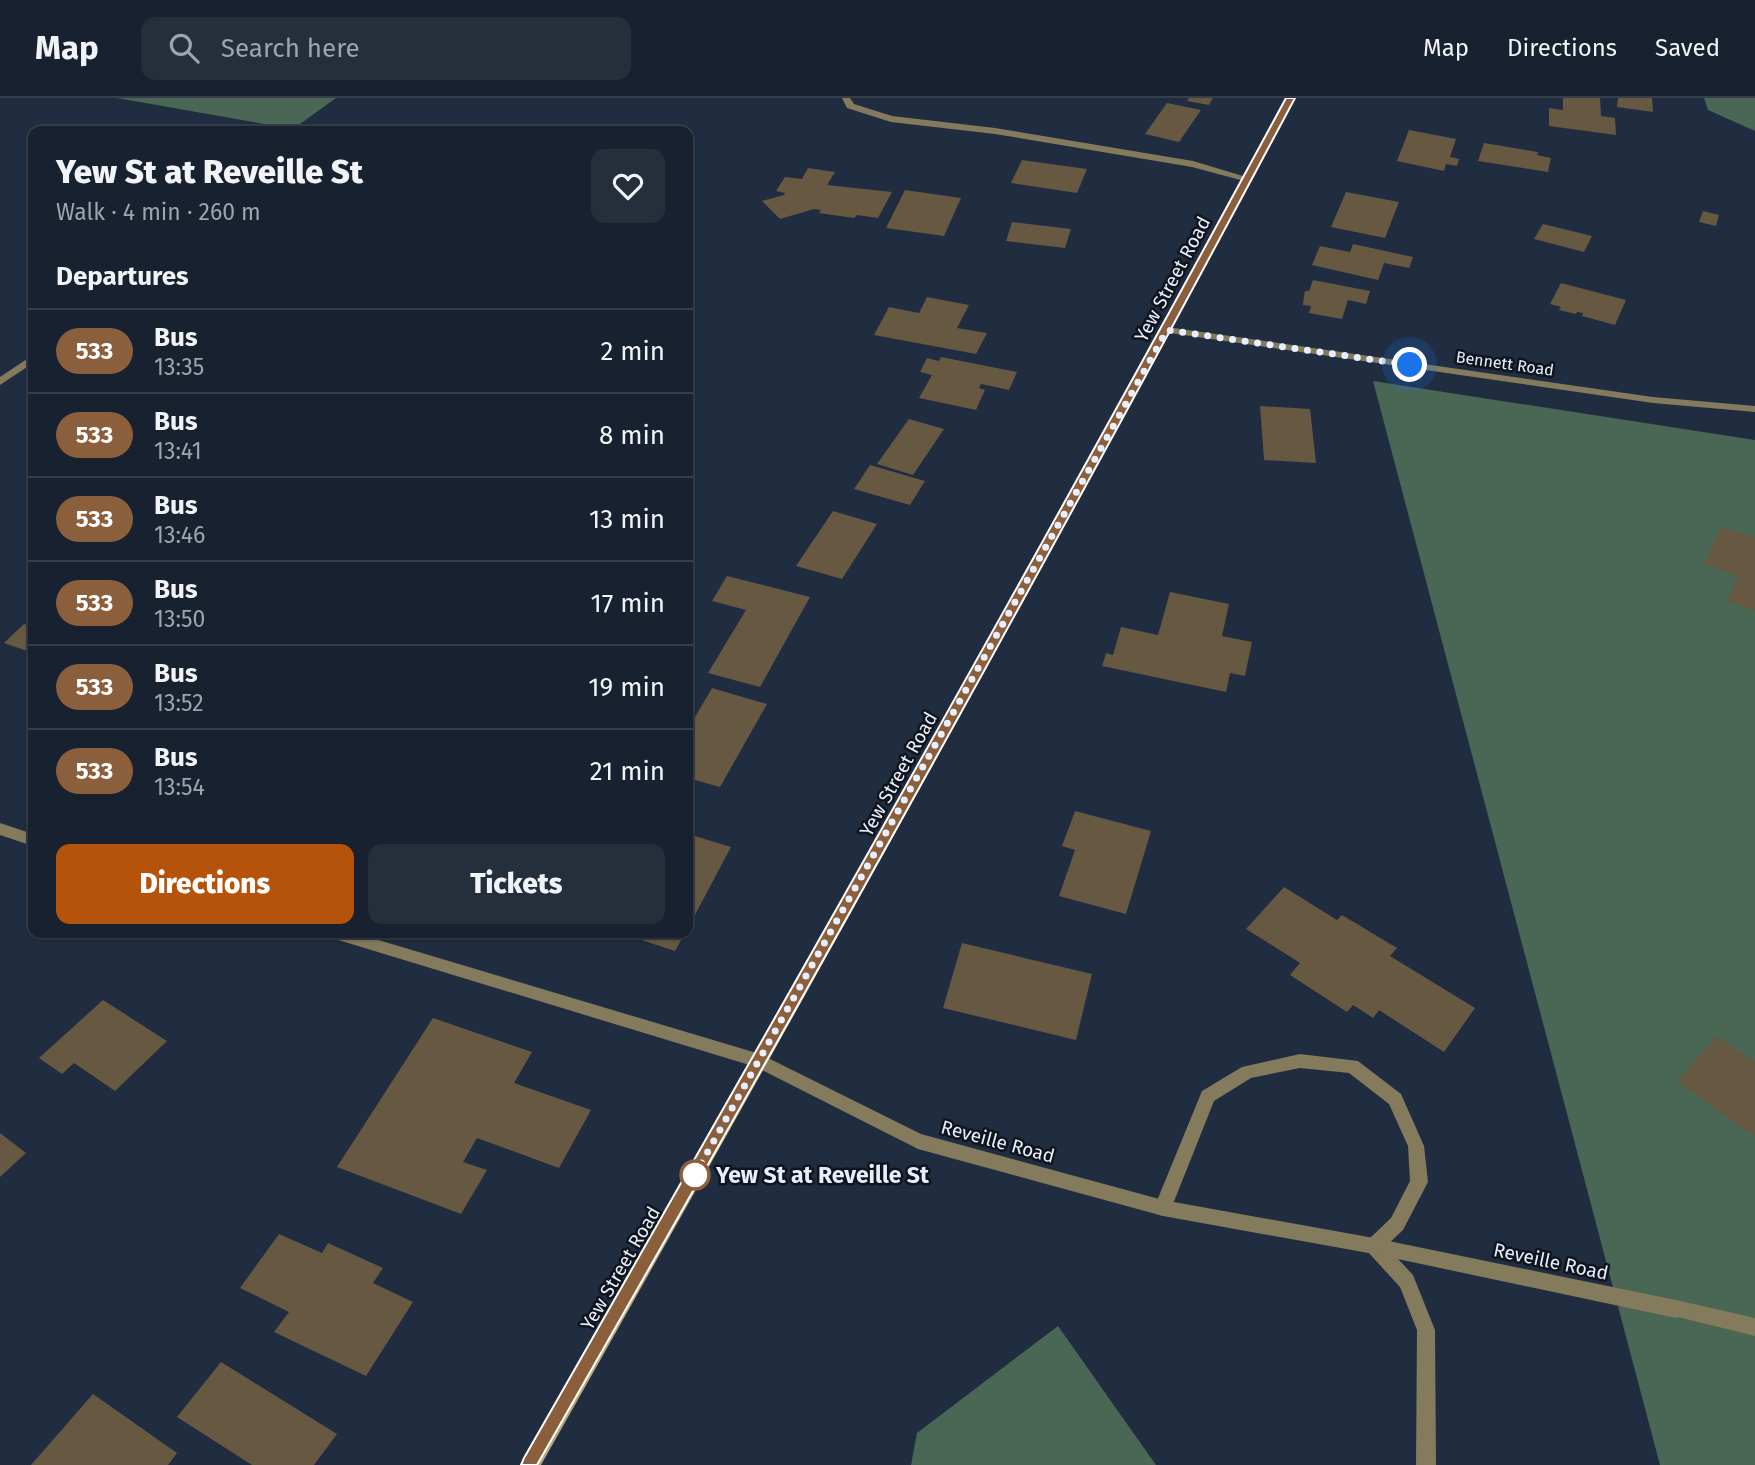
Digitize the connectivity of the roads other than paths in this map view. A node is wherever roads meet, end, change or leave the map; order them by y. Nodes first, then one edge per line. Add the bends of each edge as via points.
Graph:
1 (846, 98) edge
2 (1291, 98) edge
3 (1248, 178) junction
4 (1167, 330) junction
5 (28, 362) edge
6 (0, 382) edge
7 (1755, 409) edge
8 (0, 829) edge
9 (28, 838) edge
10 (352, 938) edge
11 (760, 1061) junction
12 (1163, 1208) junction
13 (1374, 1246) junction
14 (1755, 1327) edge
15 (530, 1465) edge
16 (1426, 1465) edge

1 - 3 street via 850,106 891,119 995,131 1192,164
2 - 3 street, Yew Street Road
3 - 4 street, Yew Street Road
4 - 7 street, Bennett Road via 1653,400
4 - 11 street, Yew Street Road
5 - 6 street
8 - 9 street
10 - 11 street, Reveille Road
11 - 12 street, Reveille Road via 918,1141
11 - 15 street, Yew Street Road
12 - 13 street, Reveille Road
12 - 13 street via 1208,1096 1248,1072 1300,1061 1352,1066 1395,1099 1416,1146 1419,1182 1398,1224
13 - 14 street, Reveille Road
13 - 16 street via 1407,1281 1426,1330

